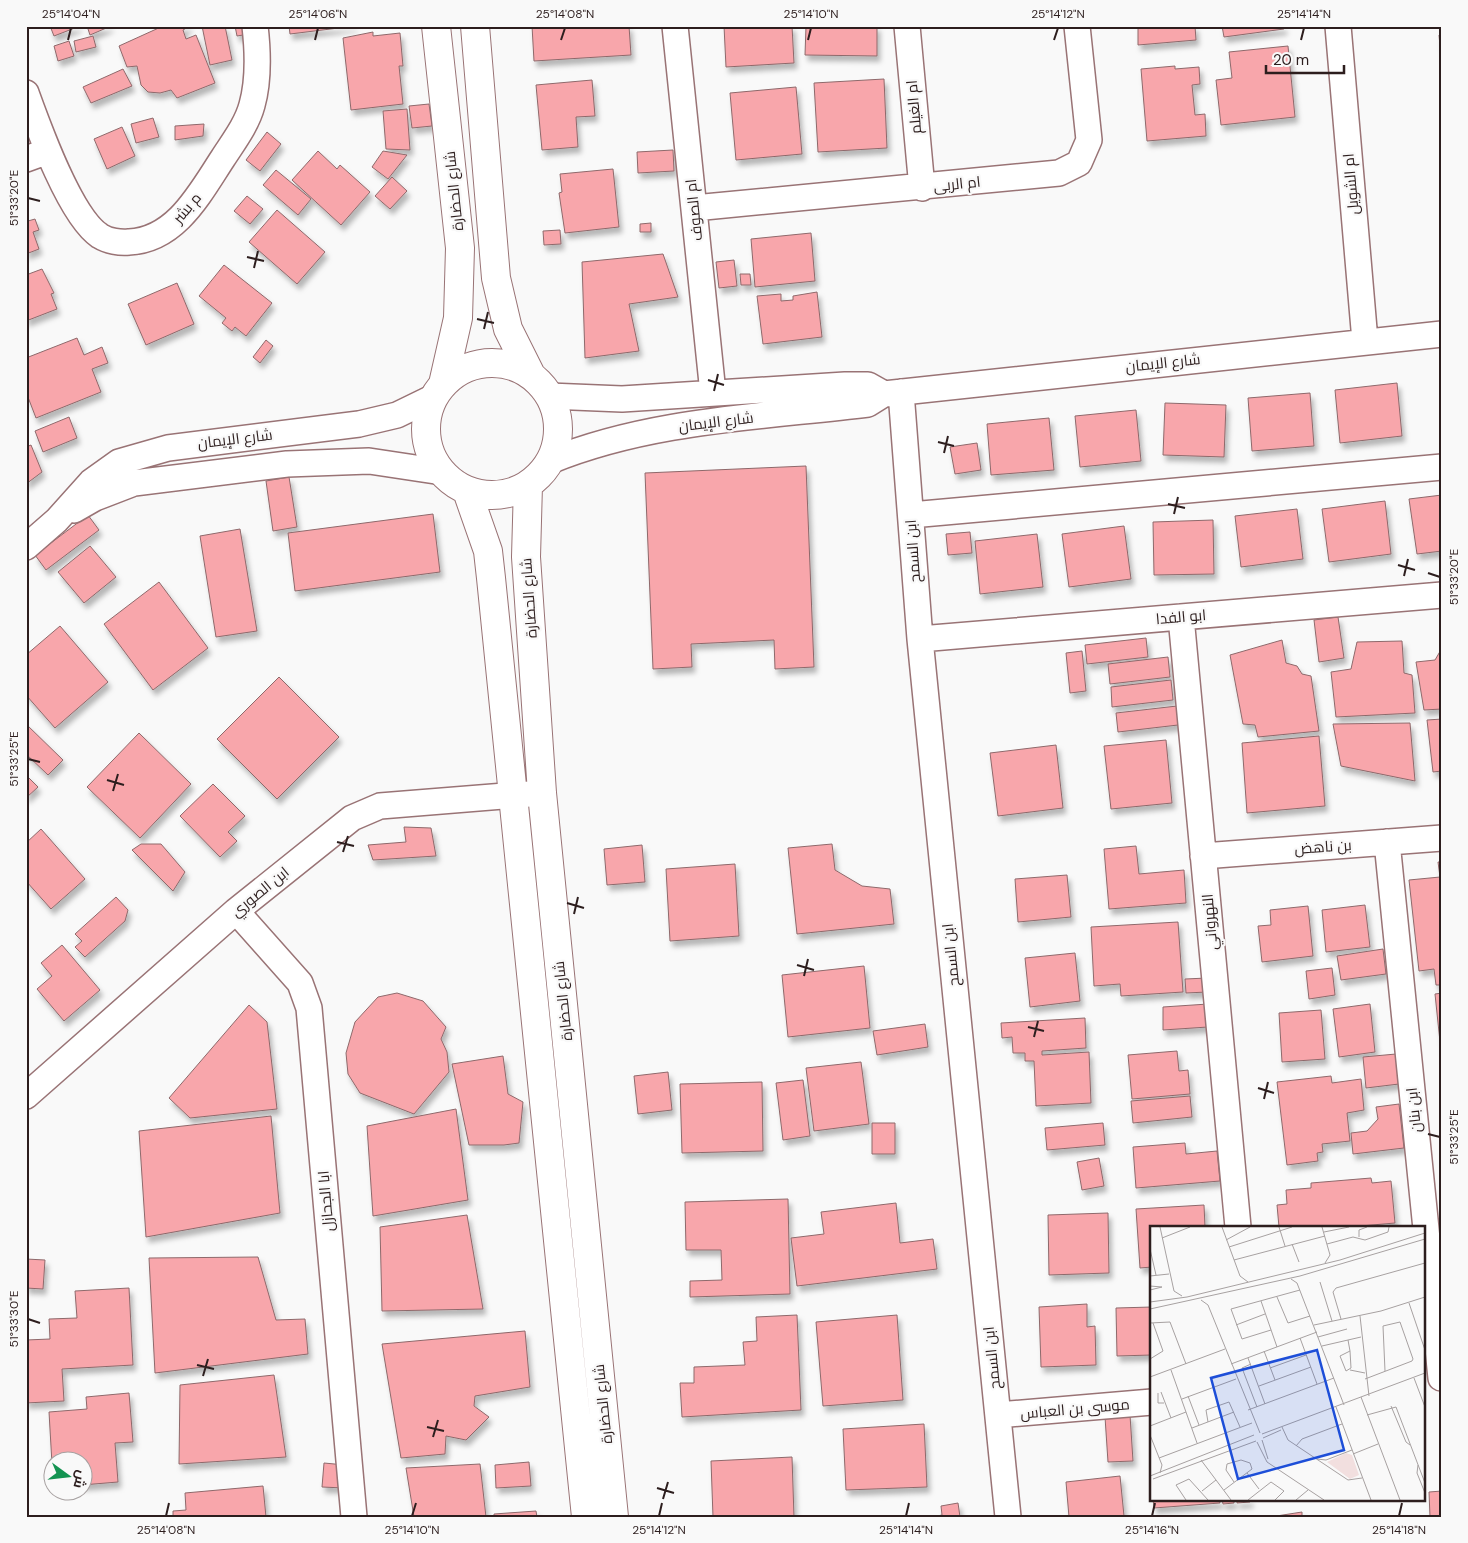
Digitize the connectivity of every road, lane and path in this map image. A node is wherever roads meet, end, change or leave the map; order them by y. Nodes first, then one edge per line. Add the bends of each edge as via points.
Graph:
1 (255, 26) edge
2 (436, 26) edge
3 (475, 26) edge
4 (675, 26) edge
5 (907, 26) edge
6 (1077, 26) edge
7 (1338, 26) edge
8 (26, 93) edge
9 (37, 155) edge
10 (922, 188) junction
11 (694, 208) junction
12 (1442, 334) edge
13 (1365, 341) junction
14 (530, 375) junction
15 (439, 391) junction
16 (893, 393) junction
17 (712, 394) junction
18 (549, 396) junction
19 (550, 461) junction
20 (1442, 467) edge
21 (442, 472) junction
22 (528, 485) junction
23 (467, 491) junction
24 (911, 515) junction
25 (57, 520) junction
26 (26, 546) edge
27 (1442, 595) edge
28 (1181, 617) junction
29 (920, 639) junction
30 (542, 793) junction
31 (515, 794) junction
32 (1442, 838) edge
33 (1387, 842) junction
34 (1204, 856) junction
35 (236, 911) junction
36 (26, 1096) edge
37 (1238, 1226) edge
38 (1422, 1226) edge
39 (1426, 1269) edge
40 (1436, 1379) edge
41 (1150, 1402) edge
42 (998, 1415) junction
43 (354, 1517) edge
44 (586, 1517) edge
45 (614, 1517) edge
46 (1008, 1517) edge

1 - 9 street, م بشر via 258,51 252,105 245,123 200,193 172,227 145,242 121,243 102,237 87,225
2 - 15 street, شارع الحضارة via 460,248 458,318
3 - 14 street via 496,278 508,329
4 - 11 street, ام الصوف
5 - 10 street, ام الغيلم
6 - 10 street, ام الربى via 1089,140 1079,163 1059,173
7 - 13 street, ام الشويل
8 - 9 street, م بشر
10 - 11 street, ام الربى
11 - 17 street, ام الصوف
12 - 13 street, شارع الإيمان
13 - 16 street, شارع الإيمان
14 - 15 street via 517,368 485,363 456,374
14 - 18 street
15 - 21 street via 426,428 427,444
15 - 25 street, شارع الإيمان via 397,415 359,424 168,448 119,462 91,482
16 - 17 street, شارع الإيمان via 868,385
16 - 19 street, شارع الإيمان via 868,404 645,431 582,448
16 - 24 street, ابن السمح
17 - 18 street, شارع الإيمان via 622,399
18 - 19 street via 558,428
19 - 22 street
20 - 24 street
21 - 23 street
21 - 25 street, شارع الإيمان via 369,461 286,464 181,476 134,483 95,498
22 - 23 street via 498,495
22 - 30 street, شارع الحضارة via 526,557
23 - 31 street, شارع الحضارة via 488,551
24 - 29 street, ابن السمح
25 - 26 street, شارع الإيمان
27 - 28 street, ابو الفدا
28 - 29 street, ابو الفدا
28 - 34 street, النهرواني
29 - 42 street, ابن السمح
30 - 31 street, ابن الصوري
30 - 45 street, شارع الحضارة
31 - 35 street, ابن الصوري via 380,806 352,818
31 - 44 street, شارع الحضارة
32 - 33 street, بن ناهض
33 - 34 street, بن ناهض
33 - 38 street, ابن بنان
34 - 37 street, النهرواني
35 - 36 street, ابن الصوري
35 - 43 street, ابا الجحازل via 300,984 309,1008
39 - 40 street, ابن بنان
41 - 42 street, موسى بن العباس
42 - 46 street, ابن السمح

